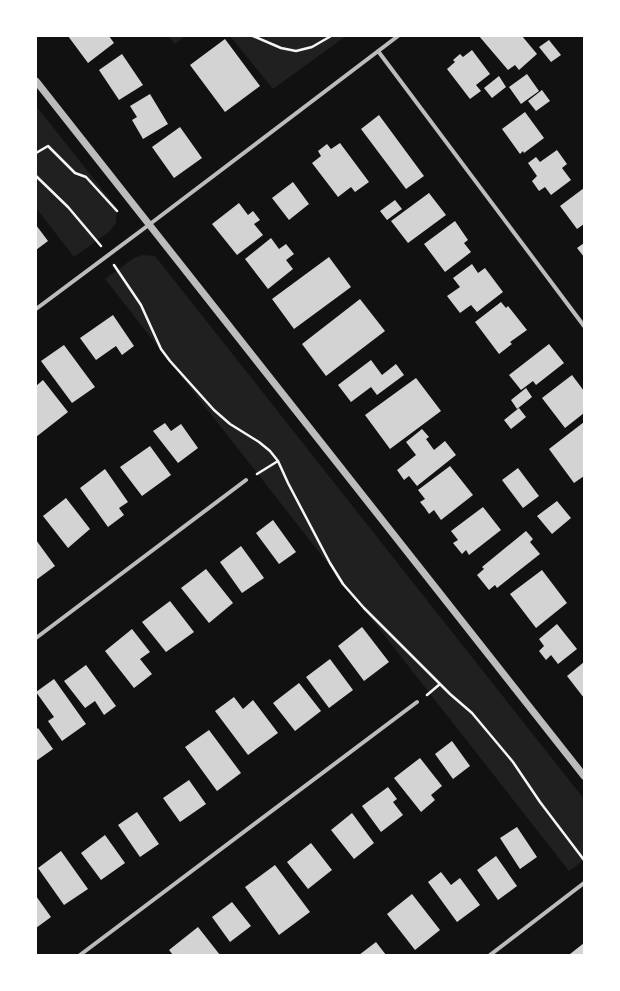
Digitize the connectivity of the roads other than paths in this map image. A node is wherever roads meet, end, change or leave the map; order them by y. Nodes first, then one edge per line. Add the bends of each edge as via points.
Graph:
1 (398, 36) edge
2 (378, 51) junction
3 (36, 81) edge
4 (150, 224) junction
5 (36, 309) edge
6 (584, 326) edge
7 (246, 480) road end
8 (36, 638) edge
9 (417, 702) road end
10 (584, 776) edge
11 (584, 883) edge
12 (80, 955) edge
13 (490, 955) edge

1 - 2 street
2 - 4 street
2 - 6 street
3 - 4 street
4 - 5 street
4 - 10 street
7 - 8 street
9 - 12 street
11 - 13 street

